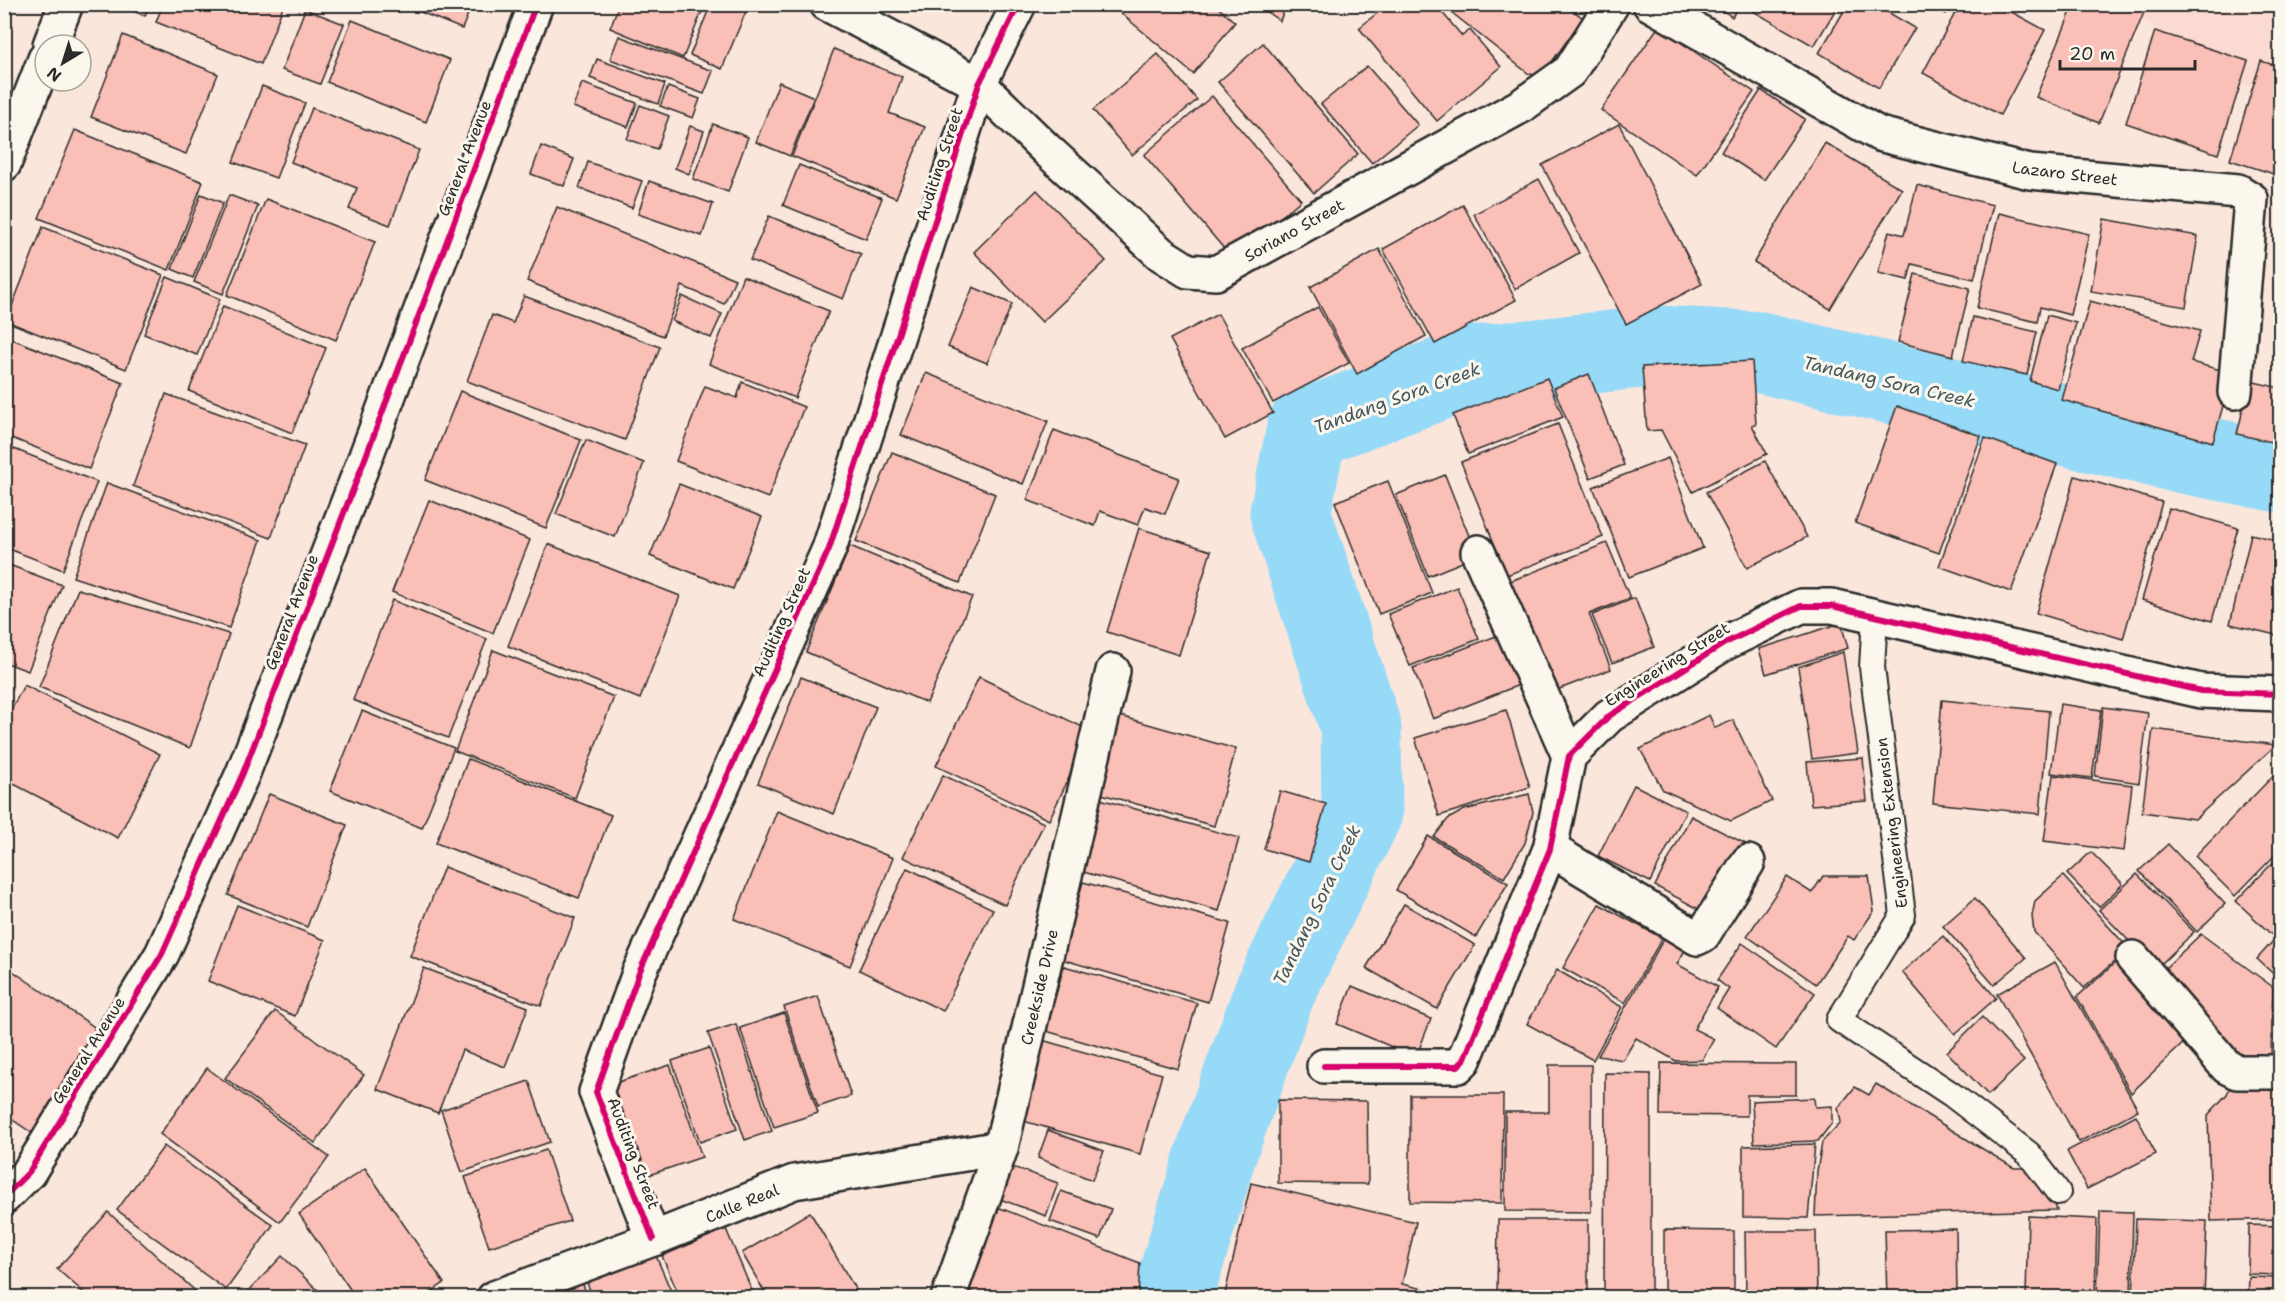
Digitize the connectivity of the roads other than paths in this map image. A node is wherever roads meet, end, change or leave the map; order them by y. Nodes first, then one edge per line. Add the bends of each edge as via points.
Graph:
1 (66, 4) edge
2 (536, 4) edge
3 (827, 4) edge
4 (1019, 4) edge
5 (1612, 4) edge
6 (1650, 4) edge
7 (55, 33) edge
8 (979, 84) junction
9 (33, 90) edge
10 (4, 164) edge
11 (2235, 392) dead end
12 (1479, 552) dead end
13 (1875, 617) junction
14 (1113, 671) dead end
15 (2280, 694) edge
16 (1569, 756) junction
17 (1550, 849) junction
18 (1748, 862) dead end
19 (2133, 958) dead end
20 (1324, 1066) dead end
21 (2280, 1072) edge
22 (1000, 1148) junction
23 (2058, 1192) dead end
24 (4, 1197) edge
25 (653, 1239) junction
26 (494, 1298) edge
27 (948, 1298) edge

1 - 7 street
2 - 24 street, General Avenue via 243,773 172,933 29,1172
3 - 8 street, Soriano Street
4 - 8 street, Auditing Street
5 - 8 street, Soriano Street via 1570,71 1521,106 1216,273 1188,271 1161,254
6 - 11 street, Lazaro Street via 1879,134 2030,172 2238,190 2251,199
8 - 25 street, Auditing Street via 829,549 639,974 596,1092
9 - 10 street
12 - 16 street
13 - 15 street, Engineering Street via 2201,691
13 - 16 street, Engineering Street via 1832,606 1801,606 1725,643 1609,716
13 - 23 lane, Engineering Extension via 1872,667 1903,915 1839,1020 1951,1094 2029,1154
14 - 22 street, Creekside Drive
16 - 17 street
17 - 18 street via 1697,938 1703,935
17 - 20 street via 1464,1060 1458,1066
19 - 21 street via 2226,1067 2237,1072
22 - 25 street, Calle Real via 794,1182
22 - 27 street, Creekside Drive
25 - 26 street, Calle Real

